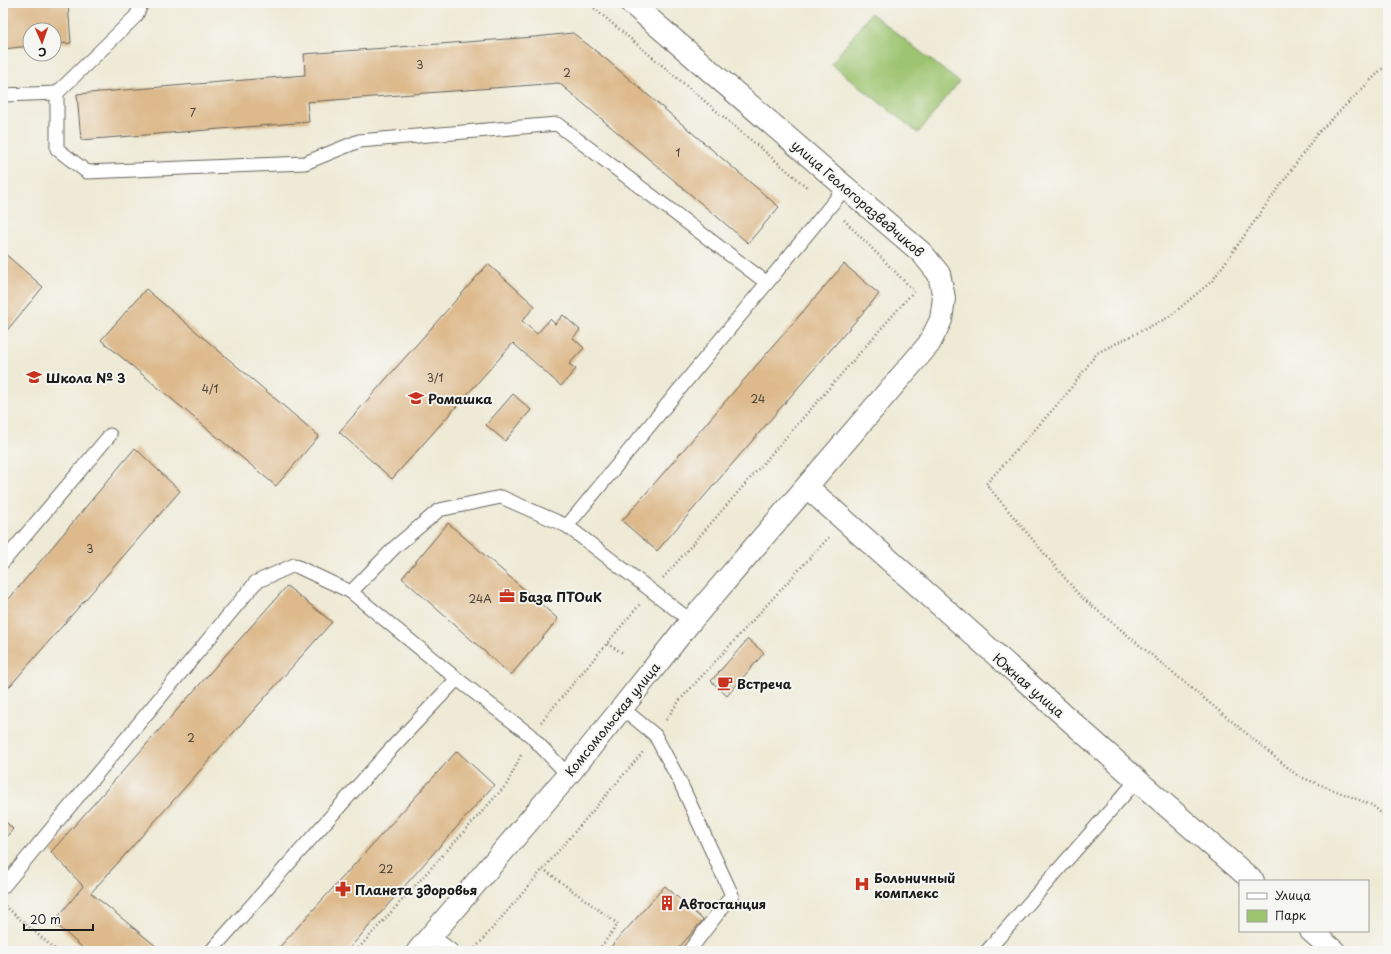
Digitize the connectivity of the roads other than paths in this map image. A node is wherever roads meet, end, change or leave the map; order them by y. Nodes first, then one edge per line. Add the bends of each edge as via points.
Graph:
1 (142, 3) edge
2 (631, 3) edge
3 (57, 93) junction
4 (3, 95) edge
5 (846, 187) junction
6 (767, 284) junction
7 (110, 435) dead end
8 (807, 487) junction
9 (567, 526) junction
10 (3, 562) edge
11 (351, 592) junction
12 (691, 621) junction
13 (457, 680) junction
14 (622, 708) junction
15 (568, 775) junction
16 (1137, 780) junction
17 (1252, 880) edge
18 (3, 887) edge
19 (1312, 932) edge
20 (424, 943) edge
21 (211, 951) edge
22 (452, 951) edge
23 (689, 951) edge
24 (987, 951) edge
25 (1334, 951) edge

1 - 3 lane via 136,16
2 - 5 street, улица Геологоразведчиков
3 - 4 lane
3 - 6 lane via 57,149 87,172 305,163 359,141 557,124
5 - 6 lane
5 - 8 street, улица Геологоразведчиков via 922,253 938,274 944,298 941,320 928,344
6 - 9 lane
7 - 10 lane
8 - 12 street, Комсомольская улица
8 - 16 street, Южная улица
9 - 11 lane via 500,498 440,510 395,547
9 - 12 lane
11 - 13 lane
11 - 18 lane via 294,565 256,582
12 - 14 street, Комсомольская улица
13 - 15 lane via 530,735
13 - 21 lane via 389,751
14 - 15 street, Комсомольская улица
14 - 23 lane via 655,735 680,782 732,895
15 - 20 street, Комсомольская улица
16 - 17 street, Южная улица
16 - 24 lane
19 - 25 street
20 - 22 lane

